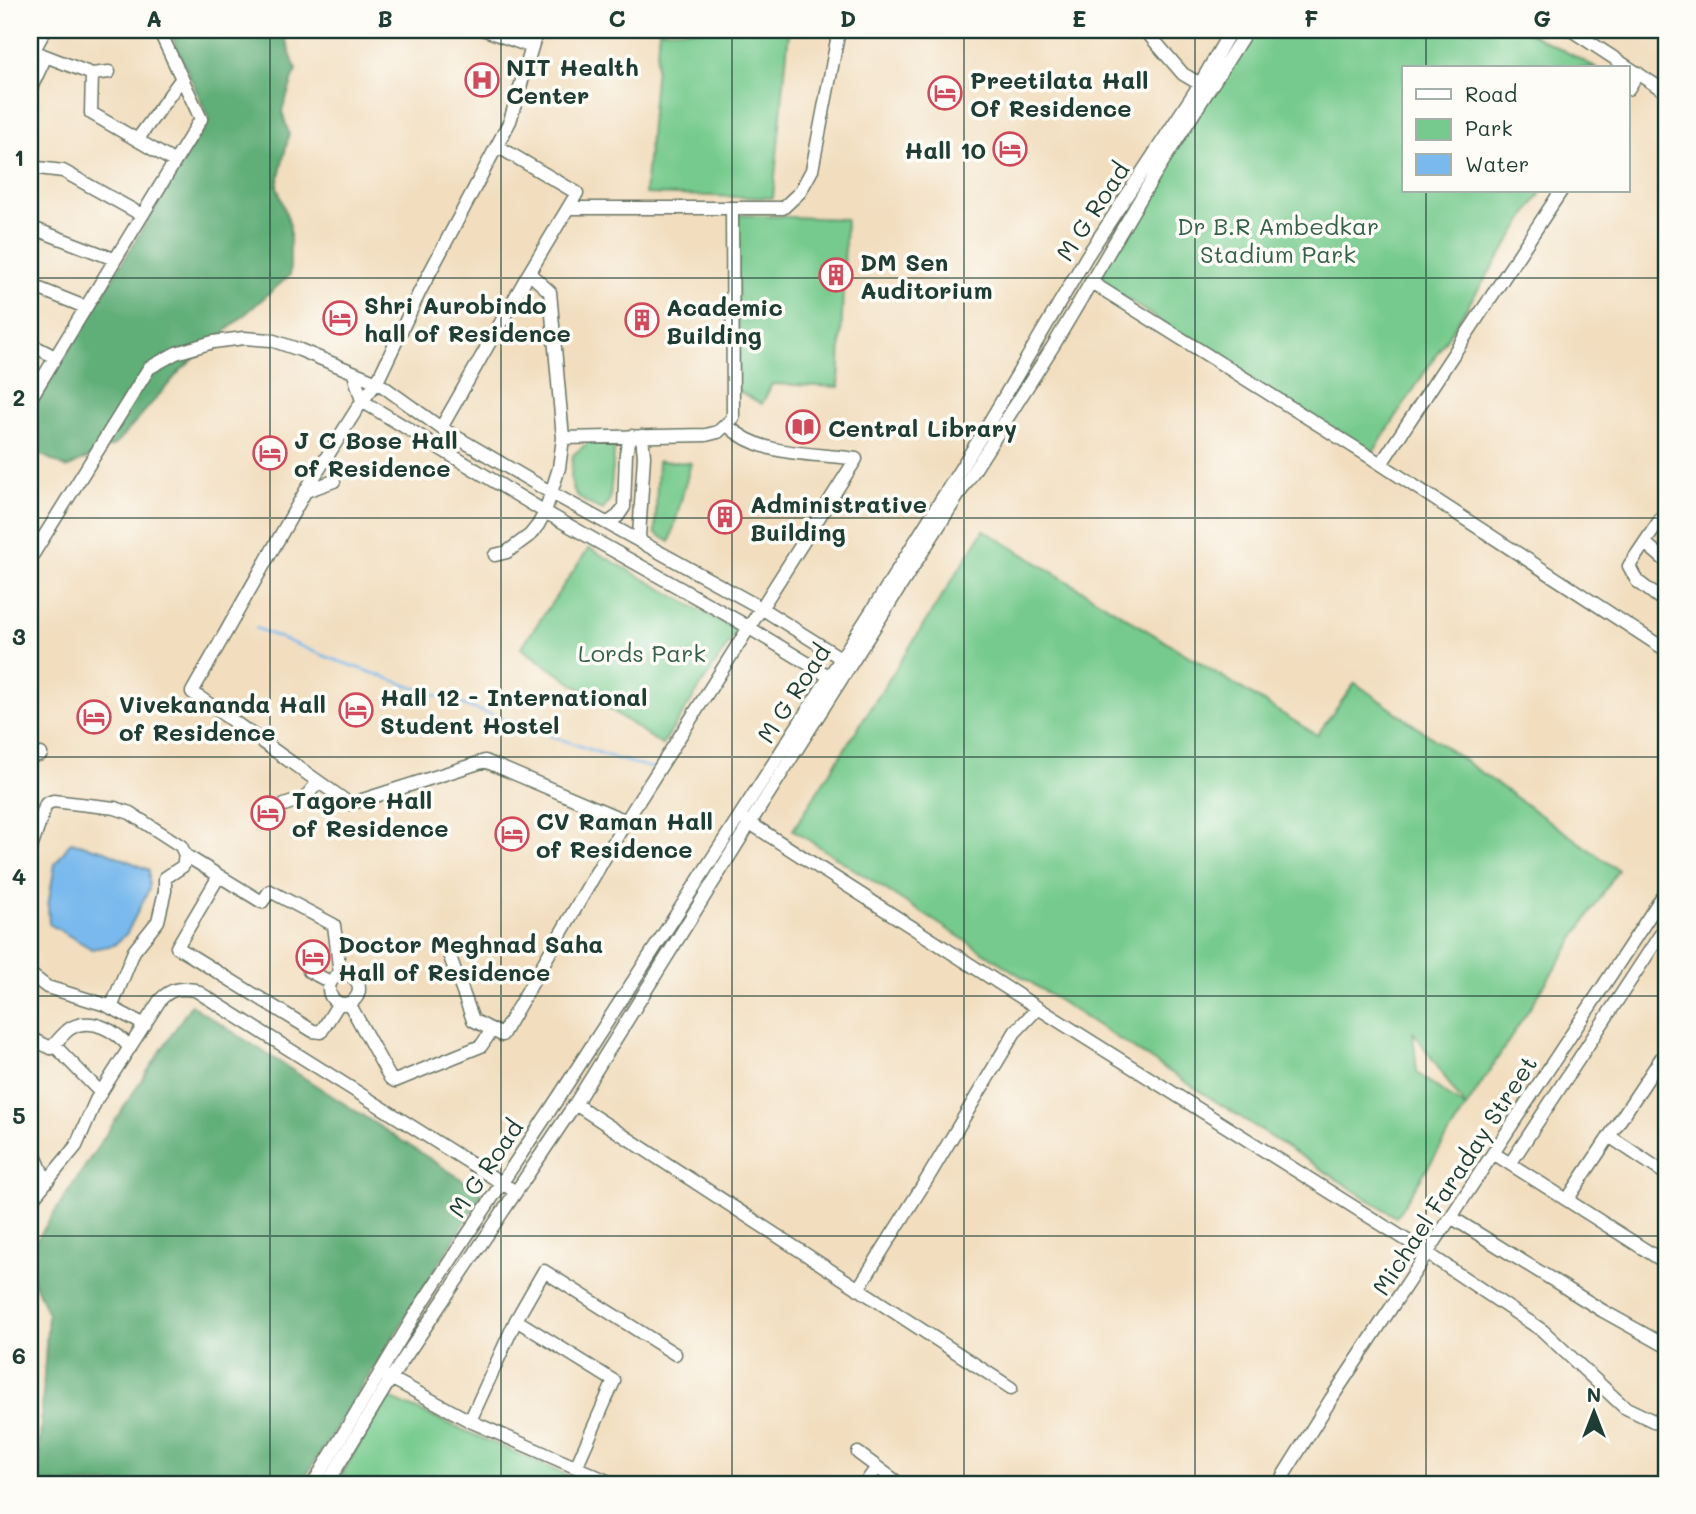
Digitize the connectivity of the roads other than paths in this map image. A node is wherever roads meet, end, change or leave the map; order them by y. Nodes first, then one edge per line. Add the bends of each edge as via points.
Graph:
1 (46, 30) edge
2 (159, 30) edge
3 (485, 30) edge
4 (537, 30) edge
5 (839, 30) edge
6 (1145, 30) edge
7 (1231, 30) edge
8 (1247, 30) edge
9 (1571, 30) edge
10 (502, 32) edge
11 (533, 47) junction
12 (36, 53) edge
13 (1627, 66) edge
14 (1630, 68) edge
15 (109, 72) dead end
16 (1638, 73) junction
17 (92, 74) junction
18 (182, 78) junction
19 (1200, 84) junction
20 (1630, 86) edge
21 (30, 90) edge
22 (1666, 92) edge
23 (137, 140) junction
24 (497, 146) junction
25 (175, 162) junction
26 (30, 167) edge
27 (1560, 192) edge
28 (568, 208) junction
29 (732, 208) junction
30 (142, 215) junction
31 (30, 227) edge
32 (114, 259) junction
33 (529, 273) junction
34 (1091, 282) junction
35 (30, 285) edge
36 (85, 307) junction
37 (30, 344) edge
38 (55, 357) junction
39 (354, 374) junction
40 (377, 382) junction
41 (31, 395) edge
42 (362, 401) junction
43 (727, 425) junction
44 (441, 428) junction
45 (636, 436) junction
46 (563, 438) junction
47 (1381, 464) junction
48 (485, 477) junction
49 (523, 477) junction
50 (334, 481) dead end
51 (306, 491) junction
52 (550, 492) junction
53 (624, 507) junction
54 (1666, 511) edge
55 (545, 512) junction
56 (639, 512) junction
57 (608, 523) junction
58 (628, 535) junction
59 (600, 543) junction
60 (642, 543) junction
61 (1645, 543) junction
62 (617, 553) junction
63 (495, 555) dead end
64 (30, 559) edge
65 (1666, 561) edge
66 (1666, 603) edge
67 (761, 608) junction
68 (749, 628) junction
69 (1665, 647) edge
70 (846, 661) junction
71 (834, 679) junction
72 (318, 782) junction
73 (284, 805) dead end
74 (744, 819) junction
75 (626, 821) junction
76 (31, 848) edge
77 (185, 855) junction
78 (219, 876) junction
79 (1664, 897) edge
80 (1666, 926) edge
81 (449, 954) dead end
82 (309, 971) dead end
83 (30, 974) edge
84 (335, 978) junction
85 (344, 1003) junction
86 (111, 1008) junction
87 (1038, 1008) junction
88 (145, 1025) junction
89 (492, 1030) junction
90 (30, 1038) edge
91 (54, 1045) junction
92 (130, 1048) junction
93 (1666, 1051) edge
94 (101, 1093) junction
95 (575, 1104) junction
96 (1609, 1136) junction
97 (30, 1143) edge
98 (1493, 1153) junction
99 (1510, 1164) junction
100 (1665, 1169) edge
101 (46, 1182) junction
102 (500, 1182) junction
103 (516, 1192) junction
104 (32, 1197) edge
105 (1567, 1200) junction
106 (1451, 1217) junction
107 (1427, 1253) junction
108 (1666, 1263) edge
109 (858, 1289) junction
110 (516, 1320) junction
111 (1666, 1346) edge
112 (675, 1354) dead end
113 (385, 1375) junction
114 (1011, 1388) dead end
115 (470, 1421) junction
116 (1666, 1427) edge
117 (858, 1453) dead end
118 (576, 1467) junction
119 (877, 1467) junction
120 (897, 1482) dead end
121 (313, 1484) edge
122 (327, 1484) edge
123 (614, 1484) edge
124 (865, 1484) edge
125 (1278, 1484) edge

1 - 12 street
2 - 18 street
3 - 10 street
4 - 11 street
5 - 29 street via 812,170 800,192 783,208
6 - 19 street via 1183,74
7 - 19 street, M G Road
8 - 34 street
9 - 13 street
10 - 11 street
11 - 24 street via 510,121
12 - 17 street
12 - 21 street
14 - 16 street
15 - 17 street
16 - 20 street
16 - 22 street
17 - 23 street via 91,113
18 - 23 street
18 - 25 street via 201,119
19 - 70 street, M G Road via 1087,256
23 - 25 street
24 - 28 street via 577,193
24 - 40 street
25 - 30 street
26 - 30 street via 64,171
27 - 47 street
28 - 29 street
28 - 33 street
29 - 43 street via 733,418
30 - 32 street
31 - 32 street
32 - 36 street
33 - 44 street
33 - 46 street via 550,292
34 - 47 street
34 - 70 street
35 - 36 street
36 - 38 street
37 - 38 street
38 - 41 street
39 - 40 street
39 - 42 street
39 - 64 street via 281,344 244,338 176,353 149,368
40 - 42 street
40 - 44 street
42 - 48 street
42 - 51 street
43 - 45 street via 706,435
43 - 67 street via 741,439 783,452 856,459
44 - 49 street
45 - 46 street
45 - 53 street via 626,453
45 - 56 street via 644,456
46 - 52 street
47 - 69 street
48 - 49 street
48 - 55 street
49 - 52 street
50 - 51 street
51 - 72 street via 192,692
52 - 55 street
52 - 57 street
53 - 56 street via 628,513
53 - 57 street
54 - 61 street
55 - 59 street
55 - 63 street via 530,535 508,552
56 - 60 street
57 - 58 street
58 - 59 street
58 - 60 street
58 - 62 street
59 - 62 street
60 - 67 street
61 - 65 street
61 - 66 street via 1629,566 1637,581
62 - 68 street
67 - 68 street
67 - 70 street
68 - 71 street
68 - 75 street
70 - 71 street, M G Road
71 - 74 street, M G Road
72 - 73 street via 305,798
72 - 75 street via 350,804 485,761
74 - 87 street
74 - 95 street
74 - 102 street, M G Road
75 - 89 street via 502,1035
76 - 77 street via 46,804 53,802 130,813 181,846
77 - 78 street
77 - 86 street via 183,866 165,878 158,921 134,951
78 - 84 street via 262,902 270,891 334,925
78 - 85 street via 177,947 313,1031 321,1032
79 - 98 street, Michael Faraday Street
80 - 99 street
81 - 89 street via 472,1020
82 - 84 street
83 - 86 street via 47,987
84 - 85 street via 331,997
84 - 85 street via 352,975 359,982 358,997
85 - 89 street via 396,1081 481,1045
86 - 88 street
87 - 107 street
87 - 109 street via 1015,1032
88 - 92 street
88 - 102 street via 168,992 195,990
90 - 91 street via 51,1048
91 - 92 street via 71,1028 87,1024 106,1027
91 - 94 street
92 - 94 street
93 - 96 street
94 - 101 street via 76,1146
95 - 103 street
95 - 109 street
96 - 100 street
96 - 105 street
97 - 101 street
98 - 99 street
98 - 106 street, Michael Faraday Street
99 - 105 street
101 - 104 street
102 - 103 street
102 - 113 street, M G Road
103 - 113 street
105 - 108 street
106 - 107 street, Michael Faraday Street
106 - 111 street
107 - 116 street via 1543,1331 1624,1406
107 - 125 street, Michael Faraday Street
109 - 114 street
110 - 112 street via 544,1271
110 - 115 street
110 - 118 street via 614,1381
113 - 115 street
113 - 121 street
113 - 122 street
115 - 118 street
117 - 119 street
118 - 123 street
119 - 120 street
119 - 124 street

